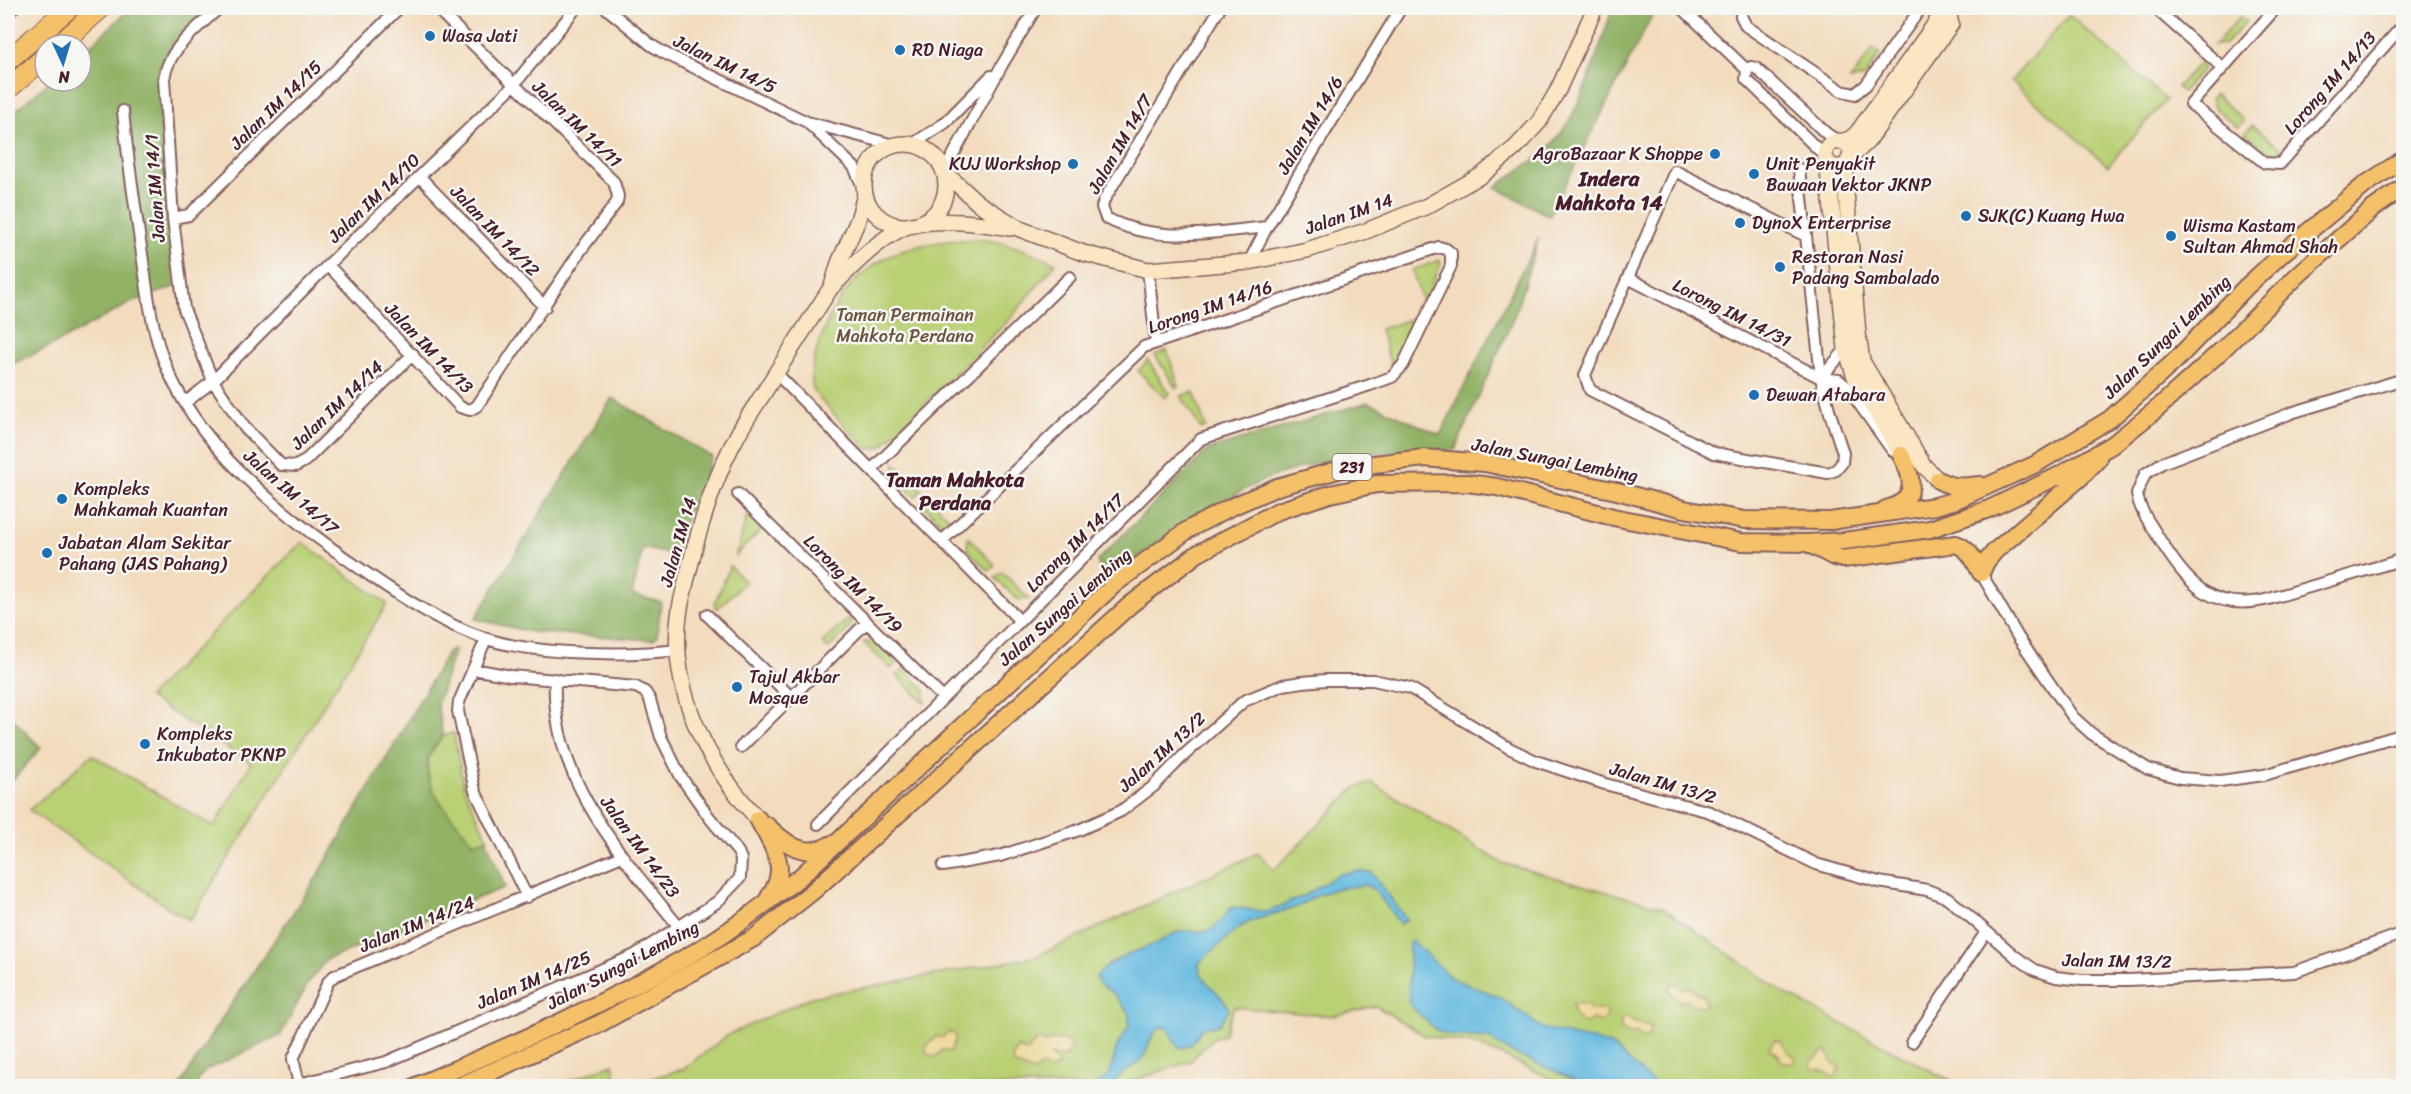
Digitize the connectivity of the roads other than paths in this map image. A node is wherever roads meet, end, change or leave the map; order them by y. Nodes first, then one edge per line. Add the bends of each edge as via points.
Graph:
1 (13, 8) edge
2 (69, 8) edge
3 (101, 8) edge
4 (219, 8) edge
5 (399, 8) edge
6 (436, 8) edge
7 (576, 8) edge
8 (606, 8) edge
9 (1036, 8) edge
10 (1221, 8) edge
11 (1401, 8) edge
12 (1595, 8) edge
13 (1682, 8) edge
14 (2155, 8) edge
15 (2276, 8) edge
16 (1742, 10) dead end
17 (1915, 10) edge
18 (1952, 12) edge
19 (8, 13) edge
20 (2403, 24) edge
21 (73, 33) edge
22 (8, 60) edge
23 (1002, 64) junction
24 (33, 67) edge
25 (2223, 68) junction
26 (1747, 70) junction
27 (513, 86) junction
28 (8, 89) edge
29 (123, 111) dead end
30 (807, 122) junction
31 (1840, 142) junction
32 (913, 144) junction
33 (894, 145) junction
34 (1826, 159) junction
35 (2403, 159) edge
36 (1848, 161) junction
37 (1799, 169) dead end
38 (944, 172) junction
39 (420, 177) junction
40 (2403, 187) edge
41 (864, 191) junction
42 (173, 218) junction
43 (910, 226) junction
44 (1267, 227) junction
45 (1020, 229) junction
46 (1806, 236) junction
47 (1249, 262) junction
48 (328, 265) junction
49 (1148, 270) junction
50 (1070, 277) dead end
51 (1628, 278) junction
52 (832, 286) junction
53 (545, 307) junction
54 (1156, 343) junction
55 (1846, 349) junction
56 (413, 354) junction
57 (1404, 365) joint
58 (776, 373) junction
59 (1821, 378) junction
60 (2403, 379) edge
61 (213, 381) junction
62 (186, 402) junction
63 (2112, 445) junction
64 (1901, 455) junction
65 (872, 470) junction
66 (1938, 480) joint
67 (1994, 483) junction
68 (738, 494) dead end
69 (1830, 521) junction
70 (942, 542) junction
71 (1807, 543) junction
72 (2403, 559) edge
73 (1982, 573) junction
74 (707, 615) dead end
75 (867, 621) junction
76 (1020, 621) junction
77 (486, 639) junction
78 (678, 650) junction
79 (473, 669) junction
80 (555, 679) junction
81 (791, 697) junction
82 (943, 698) junction
83 (2403, 734) edge
84 (741, 747) dead end
85 (758, 819) junction
86 (818, 824) dead end
87 (839, 840) junction
88 (622, 856) junction
89 (943, 866) dead end
90 (527, 897) junction
91 (761, 906) junction
92 (679, 927) junction
93 (1986, 932) junction
94 (2403, 933) edge
95 (1912, 1042) dead end
96 (299, 1084) joint
97 (416, 1086) edge
98 (459, 1086) edge

1 - 19 street
2 - 22 highway
3 - 21 highway
4 - 42 street, Jalan IM 14/1 via 166,65
5 - 42 street, Jalan IM 14/15 via 189,215
6 - 27 street, Jalan IM 14/11
7 - 27 street, Jalan IM 14/10
8 - 30 street, Jalan IM 14/5 via 664,53
9 - 23 street
10 - 44 street, Jalan IM 14/7 via 1102,207 1106,218 1113,222 1159,234 1177,236
11 - 44 street, Jalan IM 14/6
12 - 47 street, Jalan IM 14 via 1539,122 1482,175 1427,206 1366,231
13 - 26 street
14 - 25 street
15 - 25 street
16 - 17 street via 1746,26 1842,91 1855,94 1866,85
18 - 31 street via 1940,17 1857,133
18 - 36 street via 1951,24 1927,59 1868,141
20 - 25 street, Lorong IM 14/13 via 2280,164 2265,163 2191,104
23 - 32 street via 945,123
23 - 38 street
24 - 28 highway
26 - 31 street via 1756,68
26 - 34 street via 1746,79
27 - 39 street, Jalan IM 14/10
27 - 53 street, Jalan IM 14/11 via 614,182 618,196
29 - 62 street, Jalan IM 14/17 via 154,324 162,353
30 - 33 street
30 - 41 street via 854,167
31 - 34 street via 1828,146
31 - 36 street via 1848,146
32 - 33 street
32 - 38 street via 931,152
33 - 41 street via 871,160
34 - 36 street via 1839,167
34 - 55 street
35 - 67 main road, Jalan Sungai Lembing / 231 via 2366,184 2285,251 2174,362 2110,419 2036,464
36 - 66 street via 1845,180 1862,362 1924,466
37 - 46 street
38 - 43 street via 942,202 929,218
38 - 45 street via 978,203
39 - 48 street, Jalan IM 14/10
39 - 53 street, Jalan IM 14/12
40 - 63 main road, Jalan Sungai Lembing / 231 via 2374,208 2158,408
41 - 43 street via 878,216 893,224
41 - 52 street via 858,220
42 - 61 street, Jalan IM 14/1 via 184,309
43 - 45 street via 962,223
43 - 52 street via 875,247
44 - 47 street, Jalan IM 14/6
45 - 49 street, Jalan IM 14 via 1083,254
46 - 51 street via 1675,171
46 - 59 street
47 - 49 street, Jalan IM 14
48 - 56 street, Jalan IM 14/13
48 - 61 street, Jalan IM 14/10
49 - 54 street
50 - 65 street
51 - 59 street, Lorong IM 14/31
51 - 59 street via 1585,375 1590,390 1714,453 1828,473 1842,463 1843,453
52 - 58 street, Jalan IM 14
53 - 56 street, Jalan IM 14/13 via 477,406 470,410 460,407
54 - 57 street, Lorong IM 14/16 via 1439,248 1449,251 1451,266
54 - 70 street, Lorong IM 14/16 via 1144,347
55 - 59 street
55 - 64 street via 1855,377
56 - 61 street, Jalan IM 14/14 via 305,462 296,466 281,465 245,428
57 - 76 street, Lorong IM 14/17 via 1388,379 1201,439
58 - 65 street
58 - 78 street, Jalan IM 14 via 734,440 708,506 680,608
59 - 64 street, Lorong IM 14/31 via 1839,380 1847,387 1889,448
60 - 72 street via 2294,412 2170,459 2145,474 2137,494 2182,574 2217,598 2235,603 2269,599
61 - 62 street, Jalan IM 14/10
62 - 77 street, Jalan IM 14/17 via 232,464 299,523 411,603
63 - 71 main road, Jalan Sungai Lembing / 231 via 1989,509 1930,529
63 - 73 main road via 1995,551
64 - 69 main road via 1911,479 1901,503
65 - 70 street
66 - 67 main road via 1960,488
67 - 69 main road, Jalan Sungai Lembing / 231 via 1935,506
68 - 75 street, Lorong IM 14/19
69 - 87 main road, Jalan Sungai Lembing / 231 via 1745,520 1485,463 1424,458 1349,468 1277,487 1189,530 1116,583
70 - 76 street
71 - 73 main road via 1843,559 1956,544 1970,552
71 - 98 main road, Jalan Sungai Lembing / 231 via 1740,542 1613,518 1497,487 1467,483 1377,484 1278,511 1197,554 1130,605 812,892 754,938 601,1023
73 - 83 street via 2018,637 2073,717 2092,734 2148,769 2180,778 2220,781 2264,776
74 - 81 street
75 - 81 street
75 - 82 street, Lorong IM 14/19
76 - 82 street, Lorong IM 14/17
77 - 78 street, Jalan IM 14/17 via 570,651
77 - 79 street
78 - 85 street, Jalan IM 14 via 685,692 704,743 724,777
79 - 80 street
79 - 90 street via 458,707 474,787
80 - 88 street, Jalan IM 14/23 via 554,703 572,770 589,806
80 - 92 street, Jalan IM 14/25 via 636,687 645,692 681,777 738,852 740,878 717,902
81 - 84 street
82 - 86 street, Lorong IM 14/17
85 - 87 main road via 798,850 825,848
85 - 91 main road via 780,868 777,885
87 - 91 main road, Jalan Sungai Lembing / 231 via 800,877
88 - 90 street, Jalan IM 14/24
88 - 92 street, Jalan IM 14/23
89 - 93 street, Jalan IM 13/2 via 1000,856 1079,831 1121,811 1154,786 1244,701 1302,682 1373,680 1410,688 1536,761 1710,812 1816,864 1948,898
90 - 96 street, Jalan IM 14/24 via 331,978 293,1059
91 - 97 main road, Jalan Sungai Lembing / 231 via 690,956
92 - 96 street, Jalan IM 14/25 via 635,955 386,1062
93 - 94 street, Jalan IM 13/2 via 2035,970 2082,980 2294,972
93 - 95 street

